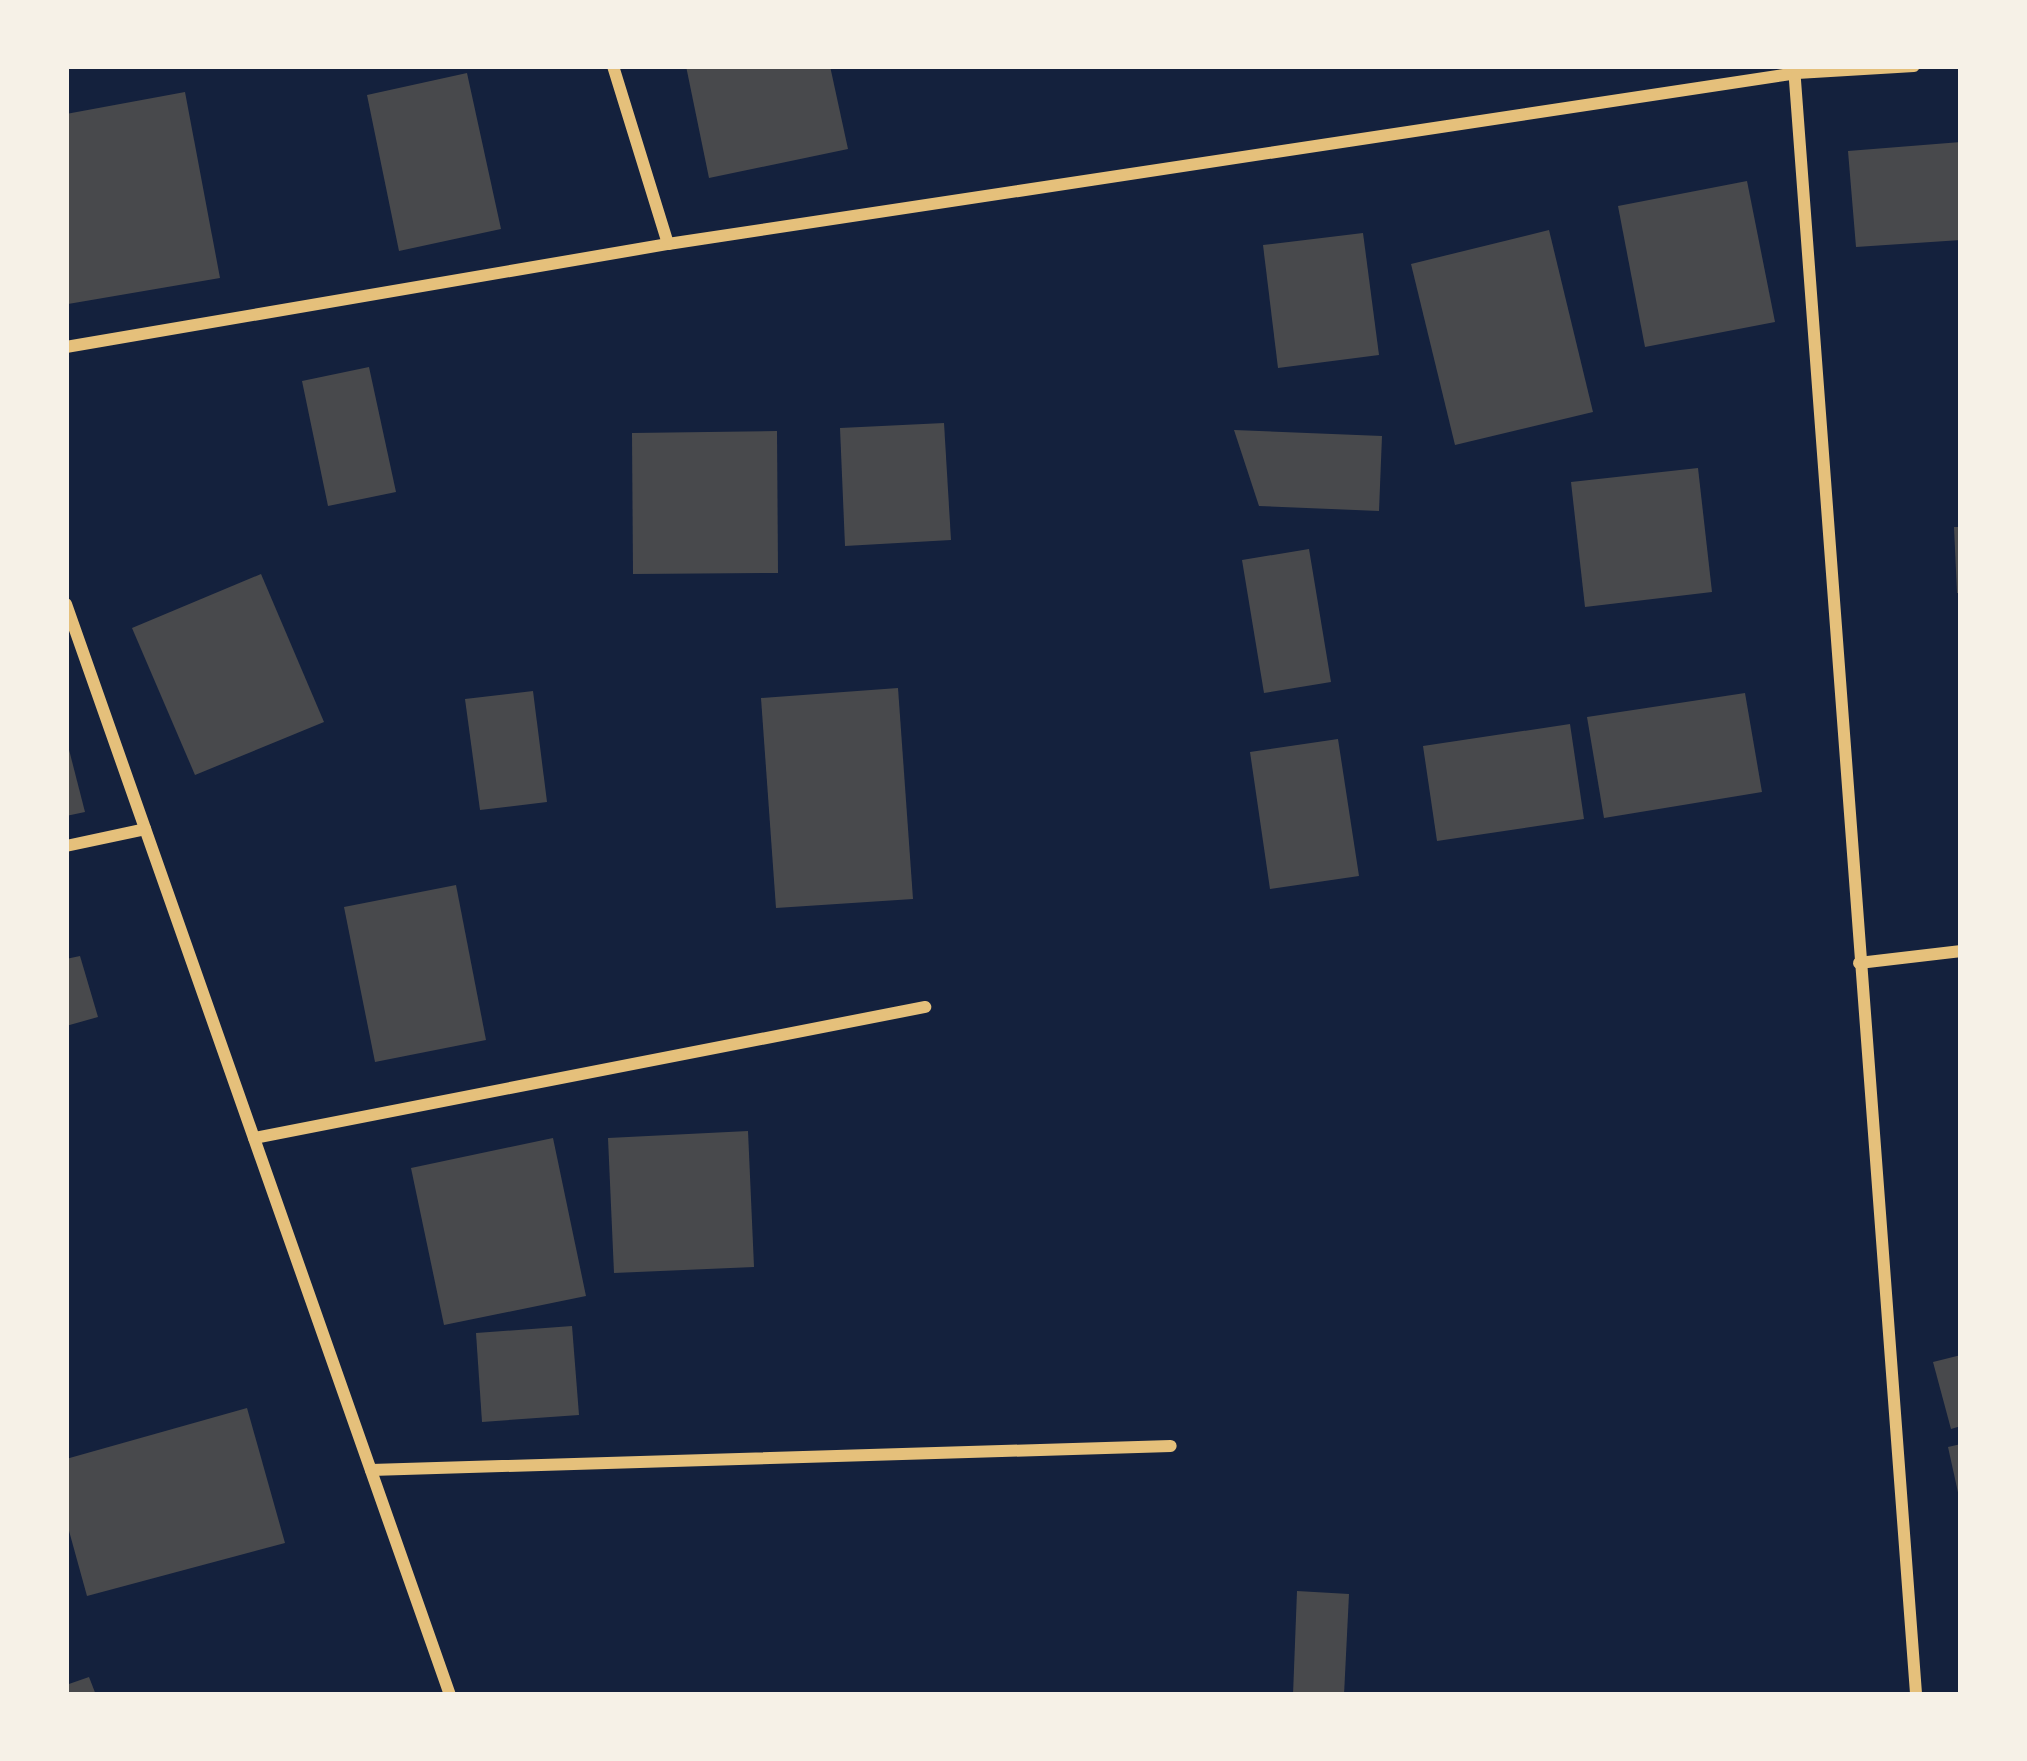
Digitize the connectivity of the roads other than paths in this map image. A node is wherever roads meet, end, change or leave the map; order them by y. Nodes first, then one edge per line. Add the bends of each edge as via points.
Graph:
1 (613, 66) edge
2 (1914, 66) edge
3 (1795, 70) edge
4 (668, 244) junction
5 (66, 346) edge
6 (66, 604) edge
7 (145, 829) junction
8 (66, 846) edge
9 (1961, 951) edge
10 (1859, 963) junction
11 (925, 1006) dead end
12 (254, 1138) junction
13 (1172, 1446) dead end
14 (371, 1470) junction
15 (450, 1695) edge
16 (1916, 1695) edge

1 - 4 street
2 - 3 street
3 - 4 street
3 - 10 street
4 - 5 street
6 - 7 street
7 - 8 street
7 - 12 street
9 - 10 street
10 - 16 street
11 - 12 street
12 - 14 street
13 - 14 street
14 - 15 street

